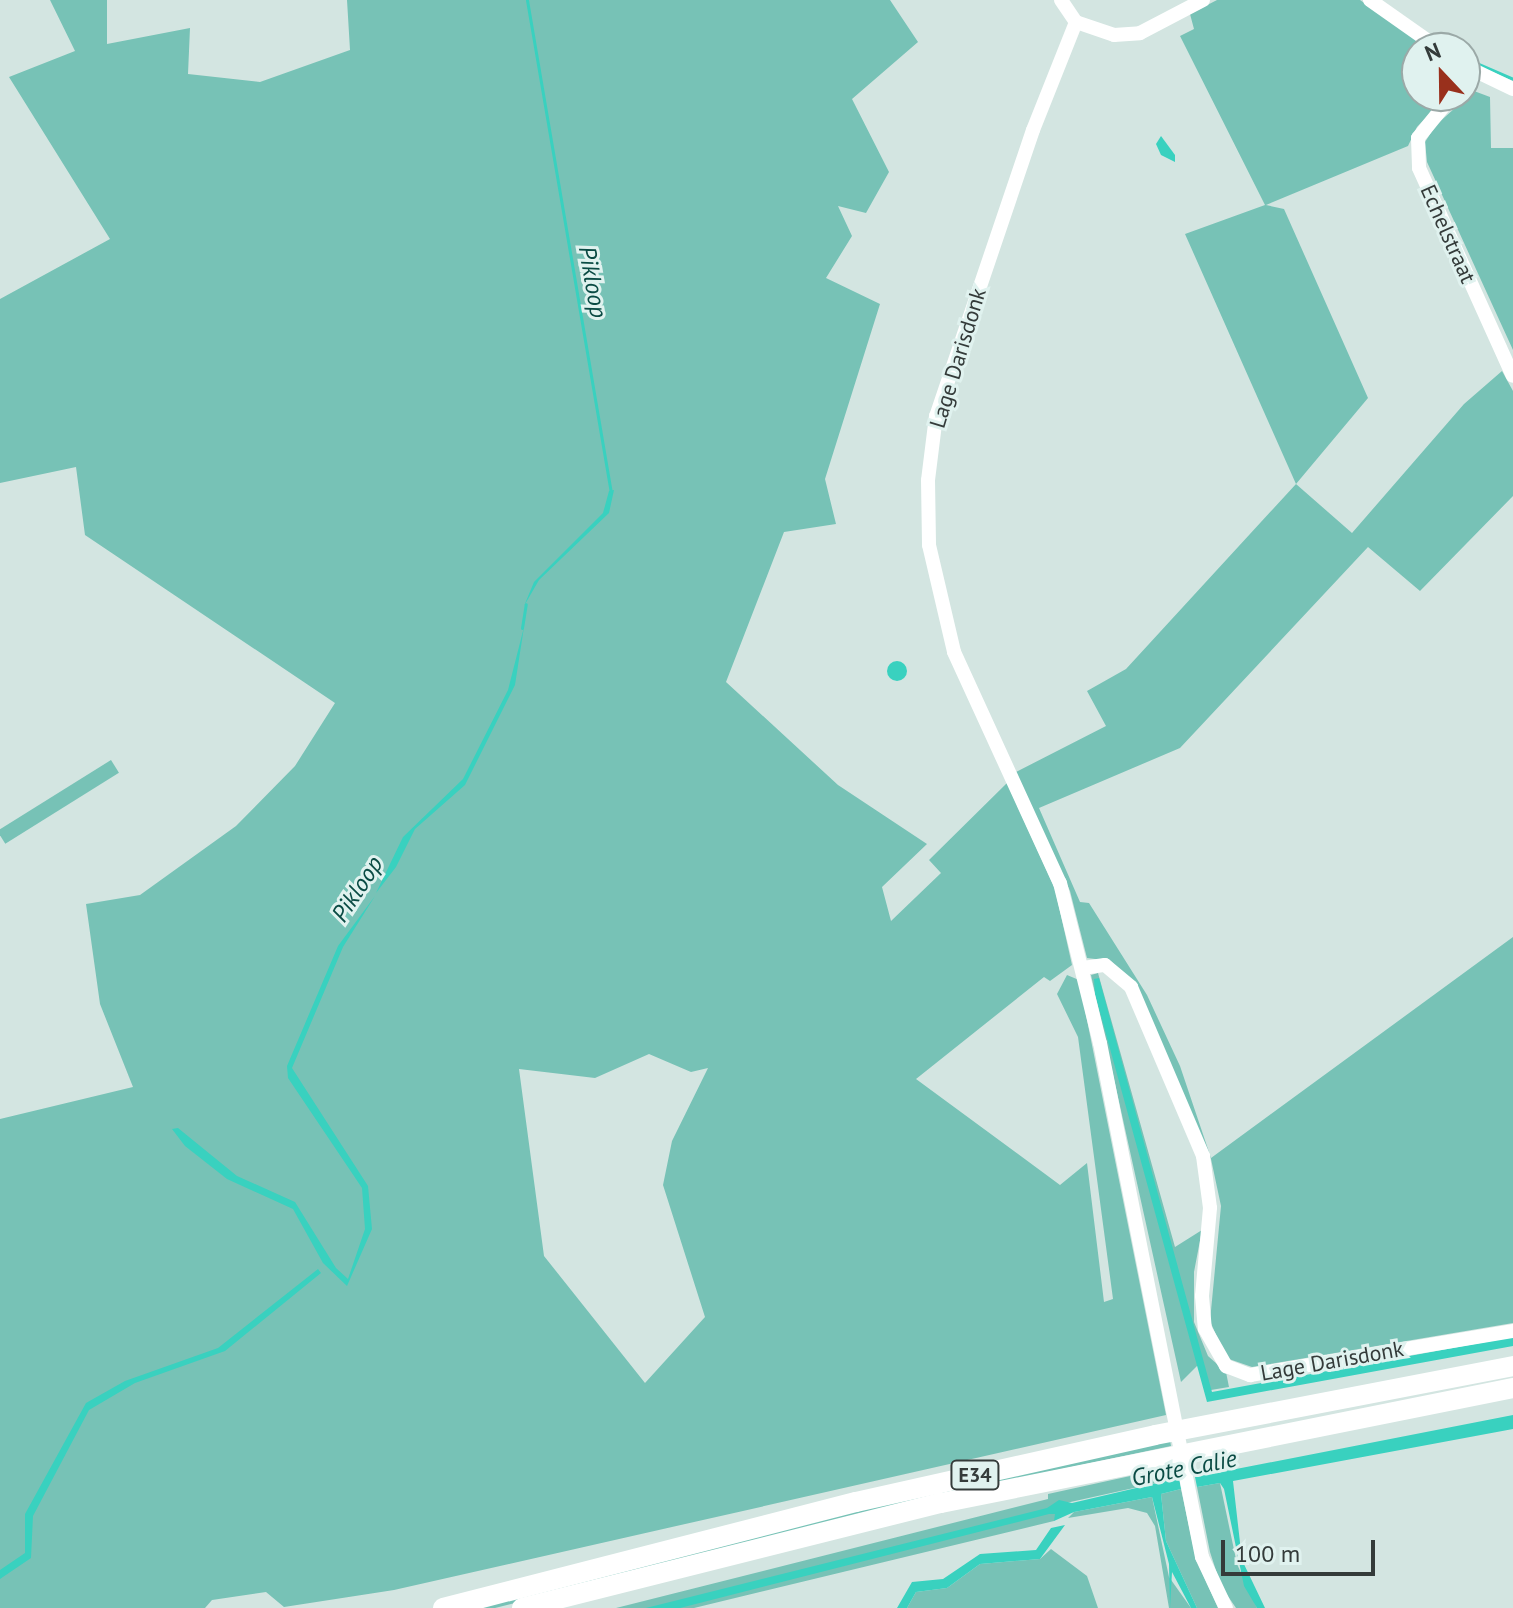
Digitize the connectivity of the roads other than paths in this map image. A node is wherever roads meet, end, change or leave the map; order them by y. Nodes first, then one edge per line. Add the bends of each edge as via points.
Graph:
1 (1061, 0) edge
2 (1203, 0) edge
3 (1370, 0) edge
4 (1076, 22) junction
5 (1415, 32) edge
6 (1481, 78) edge
7 (1513, 89) edge
8 (1439, 112) edge
9 (1513, 376) edge
10 (1083, 968) junction
11 (1513, 1331) edge
12 (1513, 1366) edge
13 (1513, 1388) edge
14 (443, 1608) edge
15 (522, 1608) edge
16 (1226, 1608) edge

1 - 4 street
2 - 4 street via 1140,33 1114,35
3 - 5 street
4 - 10 street, Lage Darisdonk via 1038,116 936,416 927,501 934,571 954,652 1060,883
6 - 7 street
8 - 9 street, Echelstraat via 1418,138 1416,153
10 - 11 street, Lage Darisdonk via 1105,965 1131,987 1203,1156 1210,1208 1202,1296 1205,1329 1226,1366 1250,1375
10 - 16 street, Lage Darisdonk via 1202,1557
12 - 14 highway, E34 via 1171,1432 901,1492
13 - 15 highway, E34 via 941,1503

